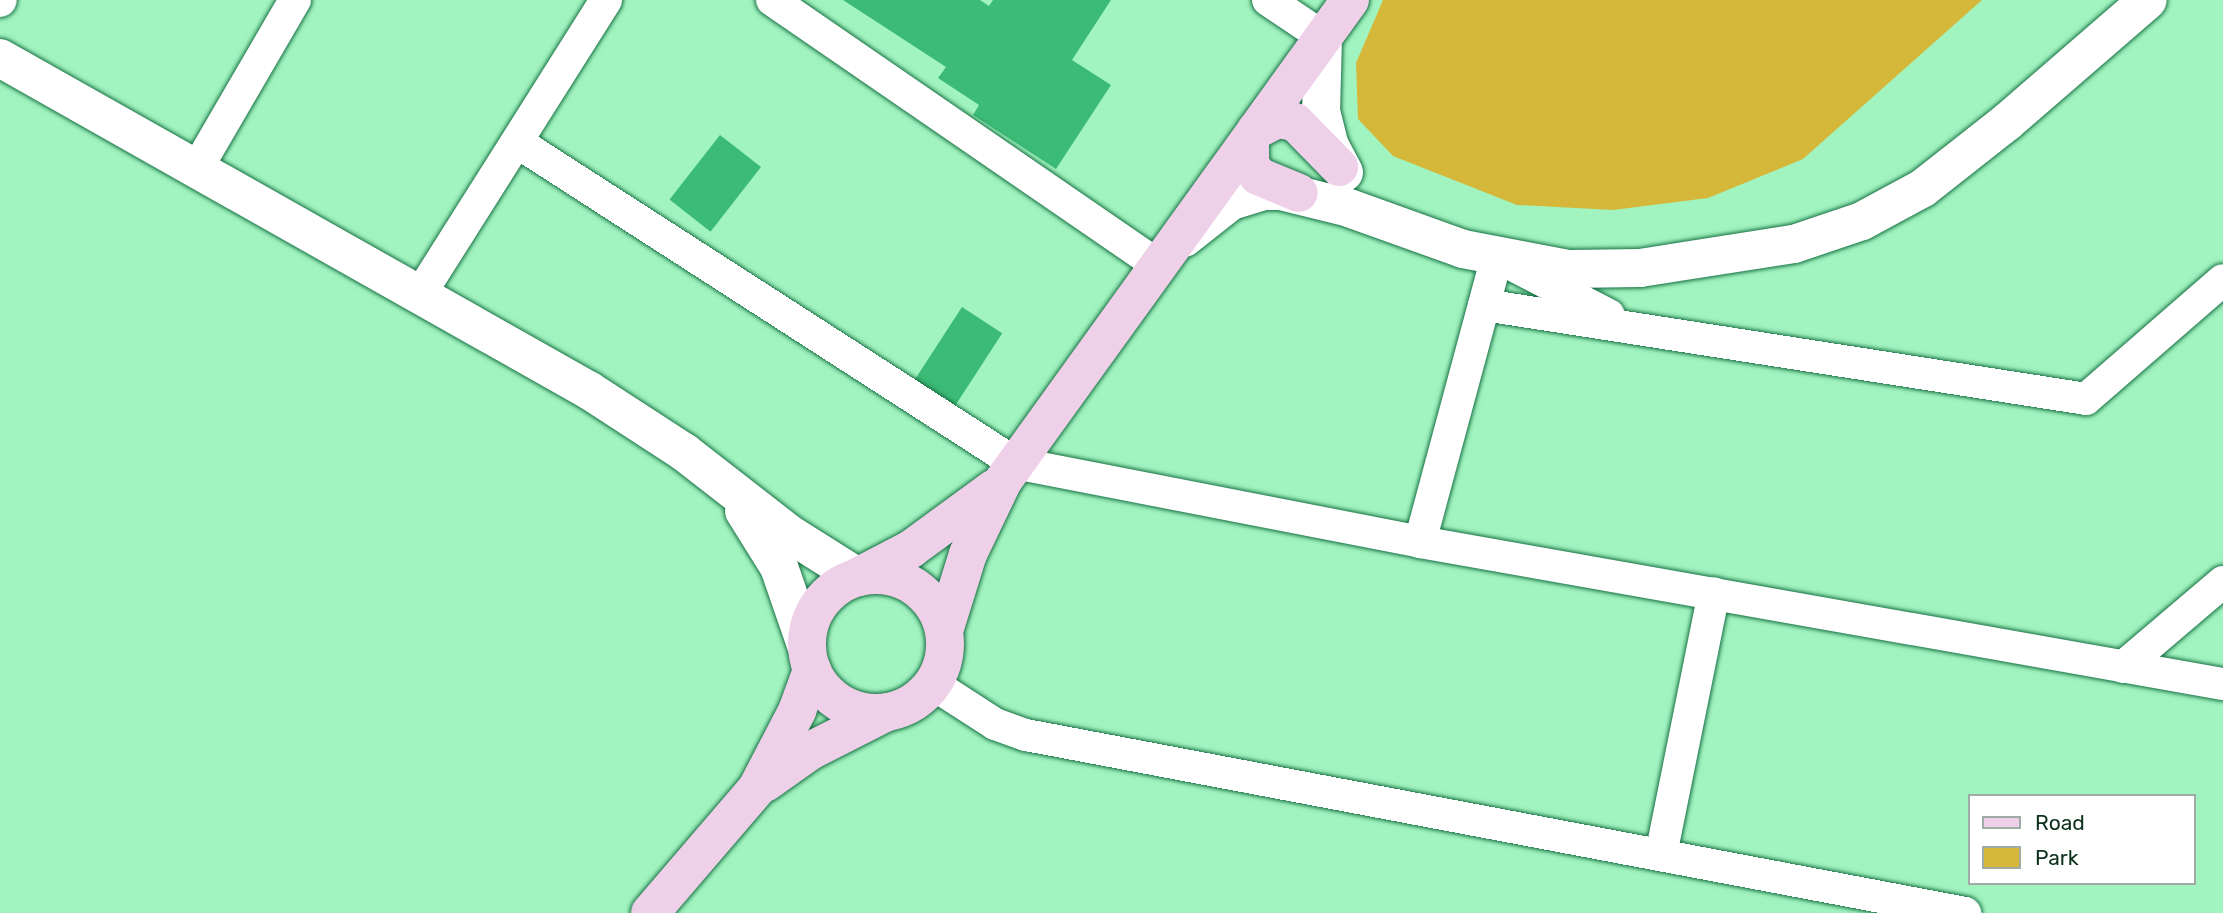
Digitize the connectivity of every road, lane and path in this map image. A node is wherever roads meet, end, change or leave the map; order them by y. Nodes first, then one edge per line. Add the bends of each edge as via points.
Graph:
1 (295, 0) edge
2 (606, 0) edge
3 (772, 0) edge
4 (1268, 0) edge
5 (1350, 0) edge
6 (2148, 0) edge
7 (1323, 37) junction
8 (0, 58) edge
9 (1253, 135) junction
10 (517, 142) junction
11 (1339, 167) junction
12 (196, 170) junction
13 (1299, 193) junction
14 (1401, 227) junction
15 (1497, 257) junction
16 (1164, 258) junction
17 (2223, 280) edge
18 (419, 296) junction
19 (1484, 305) junction
20 (1631, 327) junction
21 (1009, 472) junction
22 (722, 481) junction
23 (1420, 542) junction
24 (858, 577) junction
25 (2223, 582) edge
26 (1714, 593) junction
27 (944, 631) junction
28 (809, 659) junction
29 (2123, 667) junction
30 (933, 684) junction
31 (2223, 684) edge
32 (887, 712) junction
33 (757, 788) junction
34 (1661, 855) junction
35 (650, 913) edge
36 (1965, 913) edge

1 - 12 street
2 - 10 street
3 - 16 street
4 - 7 street
5 - 7 main road
6 - 15 street via 1934,180 1862,221 1794,244 1640,268 1569,269
7 - 9 main road
7 - 11 street via 1321,111
8 - 12 street
9 - 11 main road via 1272,121 1291,120 1312,135
9 - 13 main road via 1250,164 1258,176
9 - 16 main road
10 - 18 street
10 - 21 street
11 - 14 street
12 - 18 street
13 - 14 street
13 - 16 street via 1263,191 1239,198
14 - 15 street
15 - 19 street
15 - 20 street
16 - 21 main road
17 - 20 street via 2086,399
18 - 22 street via 590,391
19 - 20 street
19 - 23 street
21 - 23 street
21 - 24 main road via 939,530
21 - 27 main road via 968,554
22 - 24 street via 788,533
22 - 28 street via 771,551
23 - 26 street
24 - 27 main road via 881,575 914,586 930,601
24 - 28 main road via 837,587 820,603 809,624
25 - 29 street
26 - 29 street
26 - 34 street
27 - 30 main road via 943,664
28 - 32 main road via 824,690 843,705
28 - 33 main road via 797,711
29 - 31 street
30 - 32 main road via 908,706
30 - 34 street via 995,724 1026,734
32 - 33 main road via 810,751
33 - 35 main road
34 - 36 street

